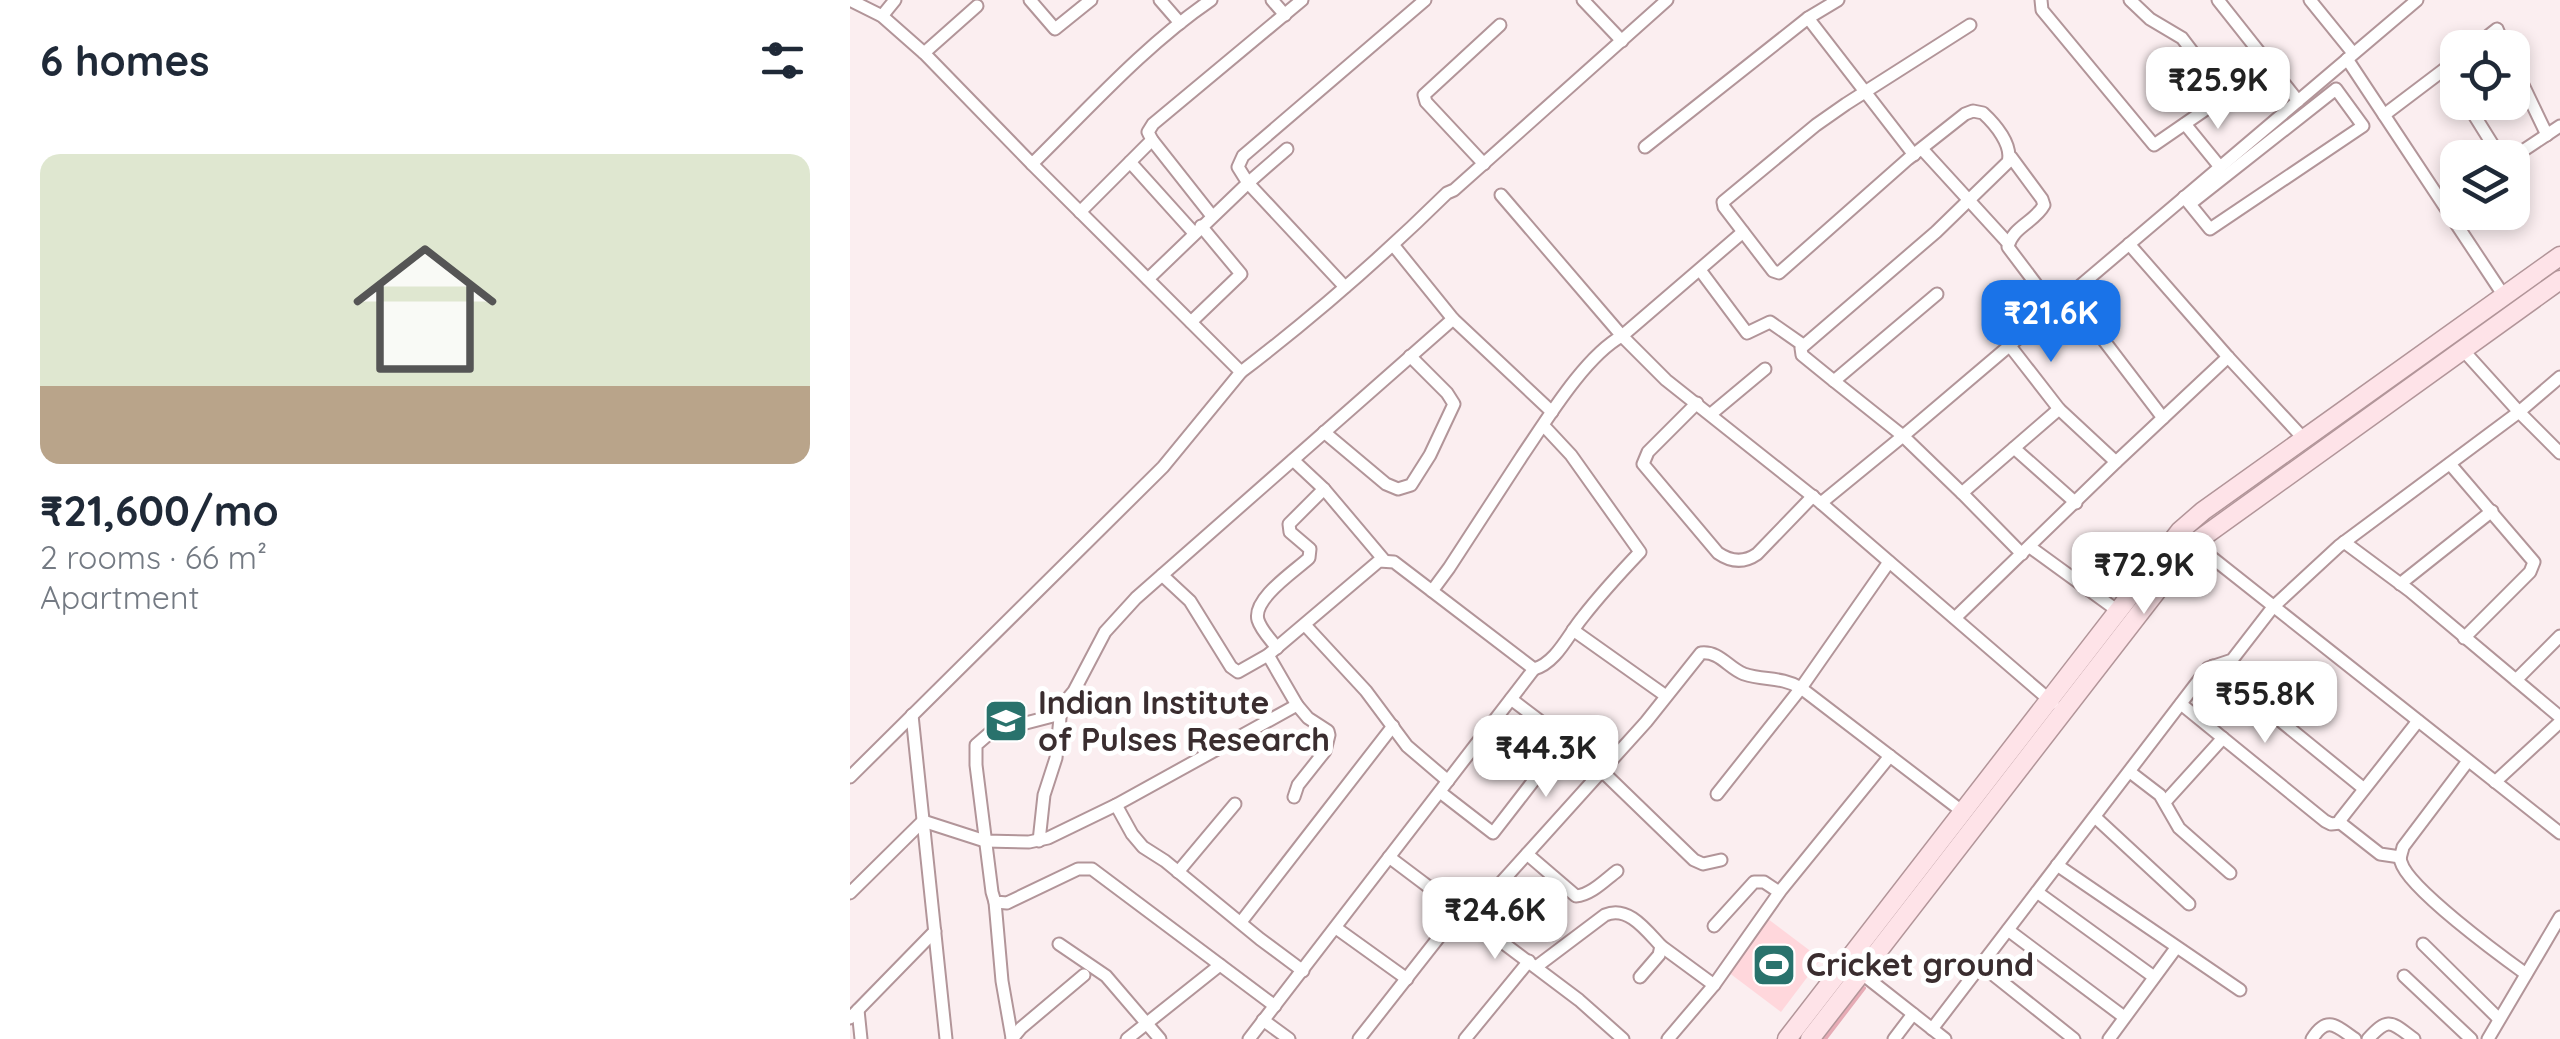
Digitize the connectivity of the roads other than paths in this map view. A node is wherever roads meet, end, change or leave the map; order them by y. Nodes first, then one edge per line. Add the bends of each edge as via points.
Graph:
1 (850, 0) edge
2 (895, 0) edge
3 (1030, 0) edge
4 (1091, 0) edge
5 (1160, 0) edge
6 (1211, 0) edge
7 (1272, 0) edge
8 (1302, 0) edge
9 (1425, 0) edge
10 (1583, 0) edge
11 (1667, 0) edge
12 (1838, 0) edge
13 (2041, 0) edge
14 (2130, 0) edge
15 (2218, 0) edge
16 (2310, 0) edge
17 (2417, 0) edge
18 (977, 6) dead end
19 (1285, 15) junction
20 (882, 16) junction
21 (1808, 18) junction
22 (1180, 23) junction
23 (1970, 25) dead end
24 (1500, 26) dead end
25 (1622, 41) junction
26 (924, 53) junction
27 (2350, 56) junction
28 (2440, 73) edge
29 (1865, 91) junction
30 (2530, 100) edge
31 (2298, 101) junction
32 (2384, 115) junction
33 (2185, 124) junction
34 (2560, 126) edge
35 (2547, 135) junction
36 (1152, 140) junction
37 (2257, 143) junction
38 (2530, 146) edge
39 (1645, 147) dead end
40 (1286, 150) dead end
41 (1918, 152) junction
42 (2010, 157) junction
43 (1130, 162) junction
44 (1032, 164) junction
45 (1484, 164) junction
46 (2220, 167) junction
47 (1248, 182) junction
48 (1501, 195) dead end
49 (2440, 199) edge
50 (1968, 201) junction
51 (2187, 201) junction
52 (1080, 212) junction
53 (1212, 216) junction
54 (1198, 230) junction
55 (2460, 230) edge
56 (1743, 232) junction
57 (2008, 243) junction
58 (2129, 244) junction
59 (1394, 246) junction
60 (2560, 256) edge
61 (1700, 270) junction
62 (1148, 279) junction
63 (2560, 280) edge
64 (1345, 286) junction
65 (1937, 294) dead end
66 (2504, 296) junction
67 (2054, 308) junction
68 (1452, 319) junction
69 (1191, 322) junction
70 (1622, 336) junction
71 (2102, 338) dead end
72 (1803, 345) junction
73 (2010, 346) junction
74 (2462, 350) junction
75 (1410, 356) junction
76 (2228, 358) junction
77 (1765, 370) dead end
78 (1241, 372) junction
79 (2560, 377) edge
80 (1834, 381) junction
81 (1697, 403) junction
82 (2059, 409) junction
83 (1552, 412) junction
84 (2519, 412) junction
85 (1711, 414) junction
86 (2163, 418) junction
87 (1543, 425) junction
88 (1324, 432) junction
89 (1903, 436) junction
90 (2304, 439) junction
91 (2014, 448) junction
92 (2560, 453) edge
93 (1293, 460) junction
94 (2116, 462) junction
95 (2450, 464) junction
96 (1324, 489) junction
97 (1962, 493) junction
98 (1817, 500) junction
99 (2076, 503) junction
100 (2492, 510) junction
101 (2187, 537) junction
102 (2344, 542) junction
103 (2026, 550) junction
104 (1384, 560) junction
105 (1889, 562) junction
106 (1162, 575) junction
107 (2400, 584) junction
108 (1432, 591) junction
109 (2274, 608) junction
110 (2118, 611) junction
111 (1955, 618) junction
112 (1305, 624) junction
113 (1573, 630) junction
114 (2560, 636) edge
115 (2464, 638) junction
116 (1272, 652) junction
117 (2212, 666) junction
118 (1534, 670) junction
119 (2516, 680) junction
120 (1800, 688) junction
121 (1666, 696) junction
122 (1512, 699) junction
123 (1297, 704) junction
124 (2180, 704) junction
125 (2056, 707) junction
126 (1061, 708) junction
127 (912, 715) junction
128 (2560, 720) edge
129 (2418, 721) junction
130 (1393, 726) junction
131 (2223, 738) junction
132 (1890, 756) junction
133 (2468, 760) junction
134 (1602, 770) junction
135 (2130, 772) junction
136 (850, 778) edge
137 (2495, 782) junction
138 (1444, 786) junction
139 (2364, 788) junction
140 (1718, 794) dead end
141 (1294, 797) dead end
142 (2165, 802) junction
143 (1235, 804) dead end
144 (1116, 806) junction
145 (1964, 812) junction
146 (2095, 817) junction
147 (923, 822) junction
148 (2341, 823) junction
149 (2560, 834) edge
150 (1039, 841) junction
151 (986, 842) junction
152 (1527, 854) junction
153 (1389, 857) junction
154 (2400, 857) junction
155 (1721, 860) dead end
156 (2057, 865) junction
157 (1617, 870) dead end
158 (1178, 872) junction
159 (2230, 873) dead end
160 (1778, 892) junction
161 (2037, 892) junction
162 (850, 893) edge
163 (995, 902) junction
164 (2189, 904) dead end
165 (1466, 913) junction
166 (2560, 917) edge
167 (1241, 922) junction
168 (1714, 926) dead end
169 (1336, 928) junction
170 (2008, 930) junction
171 (934, 931) junction
172 (2548, 938) junction
173 (1059, 944) dead end
174 (2423, 944) dead end
175 (1660, 946) junction
176 (2560, 946) edge
177 (2176, 948) junction
178 (1532, 964) junction
179 (1220, 965) junction
180 (1981, 965) junction
181 (1303, 971) junction
182 (1861, 973) junction
183 (2526, 974) junction
184 (1084, 975) dead end
185 (2404, 976) dead end
186 (1640, 977) dead end
187 (2154, 977) junction
188 (1408, 979) junction
189 (1714, 985) junction
190 (2240, 990) dead end
191 (1275, 1006) junction
192 (854, 1014) edge
193 (1913, 1014) junction
194 (2124, 1017) junction
195 (2500, 1019) junction
196 (1264, 1020) junction
197 (1148, 1023) junction
198 (1932, 1028) junction
199 (1814, 1038) edge
200 (862, 1039) edge
201 (946, 1039) edge
202 (1012, 1039) edge
203 (1127, 1039) edge
204 (1160, 1039) edge
205 (1249, 1039) edge
206 (1289, 1039) edge
207 (1358, 1039) edge
208 (1465, 1039) edge
209 (1623, 1039) edge
210 (1668, 1039) edge
211 (1787, 1039) edge
212 (1894, 1039) edge
213 (1945, 1039) edge
214 (2074, 1039) edge
215 (2108, 1039) edge
216 (2312, 1039) edge
217 (2355, 1039) edge
218 (2368, 1039) edge
219 (2414, 1039) edge
220 (2471, 1039) edge
221 (2488, 1039) edge

1 - 20 street
2 - 20 street
3 - 4 street via 1055,29
5 - 22 street
6 - 22 street
7 - 19 street
8 - 19 street
9 - 47 street via 1240,159
10 - 25 street
11 - 25 street
12 - 21 street
13 - 33 street via 2042,10 2154,145
14 - 33 street via 2182,38 2220,88 2219,98
15 - 31 street
16 - 27 street
17 - 27 street
18 - 26 street
19 - 36 street via 1153,124
20 - 26 street
21 - 29 street
21 - 39 street
22 - 44 street
23 - 29 street
24 - 45 street via 1424,95
25 - 45 street
26 - 44 street
27 - 31 street
27 - 32 street
28 - 32 street
29 - 41 street
29 - 56 street via 1724,200
30 - 35 street
31 - 37 street
32 - 49 street
33 - 46 street
34 - 35 street
35 - 38 street
36 - 43 street
36 - 53 street
37 - 46 street
37 - 51 street
37 - 51 street via 2336,89 2363,126 2210,228
40 - 47 street
41 - 42 street via 1974,111 1990,119
41 - 50 street
41 - 56 street via 1779,273
42 - 50 street
42 - 57 street via 2044,205
43 - 52 street
43 - 54 street
44 - 52 street
45 - 59 street
46 - 51 street
47 - 53 street
47 - 64 street
48 - 70 street
50 - 57 street
50 - 72 street
51 - 58 street
52 - 62 street
53 - 54 street
54 - 62 street
54 - 69 street via 1241,274
55 - 66 street
56 - 61 street
57 - 67 street
58 - 67 street
58 - 76 street
59 - 64 street
59 - 68 street
60 - 66 street
61 - 70 street
61 - 72 street via 1748,333 1770,322
62 - 69 street
63 - 74 street
64 - 78 street
65 - 80 street
66 - 90 street
67 - 73 street
68 - 75 street
68 - 83 street
69 - 78 street
70 - 81 street
70 - 83 street
71 - 86 street
72 - 80 street via 1800,354
73 - 82 street
73 - 89 street
74 - 84 street
74 - 101 street
75 - 88 street
75 - 88 street via 1454,404 1411,485 1386,484
76 - 86 street
76 - 90 street
77 - 85 street
78 - 127 street via 1162,467
79 - 84 street
80 - 89 street
81 - 85 street
81 - 98 street via 1643,464 1718,553 1748,560
82 - 91 street
82 - 94 street
83 - 87 street
84 - 92 street
84 - 95 street
85 - 98 street
86 - 94 street
87 - 108 street
87 - 113 street via 1640,552
88 - 93 street
89 - 97 street
89 - 98 street
90 - 101 street via 2203,511
91 - 97 street
91 - 99 street
93 - 96 street
93 - 106 street
94 - 99 street
95 - 100 street
95 - 102 street
96 - 104 street
96 - 116 street via 1289,524 1309,558 1258,607
97 - 103 street
98 - 105 street
99 - 103 street
100 - 107 street
100 - 115 street via 2534,567
101 - 109 street
101 - 110 street
101 - 125 street
102 - 107 street
102 - 109 street
103 - 110 street
103 - 111 street
104 - 108 street
104 - 112 street
105 - 111 street
105 - 120 street
106 - 116 street via 1190,601 1234,670
106 - 126 street via 1106,632
107 - 115 street
108 - 118 street
109 - 117 street via 2232,660
109 - 129 street
110 - 125 street
111 - 125 street
112 - 116 street
112 - 130 street
113 - 118 street
113 - 121 street
114 - 119 street
115 - 119 street
116 - 123 street
117 - 124 street
117 - 139 street
118 - 122 street
119 - 128 street
120 - 121 street via 1782,678 1740,672 1706,652
120 - 132 street
120 - 140 street
121 - 134 street
122 - 138 street
122 - 138 street via 1565,740 1493,833
123 - 141 street via 1329,740
123 - 144 street
124 - 131 street
124 - 135 street
125 - 145 street
125 - 182 street
126 - 150 street
126 - 151 street via 1044,720 991,732 976,745
127 - 136 street
127 - 147 street
128 - 137 street
129 - 133 street
129 - 139 street
130 - 138 street
130 - 167 street
131 - 142 street
131 - 148 street via 2327,823
132 - 145 street
132 - 160 street
133 - 137 street
133 - 154 street
134 - 152 street
134 - 155 street via 1694,860
135 - 142 street
135 - 146 street
137 - 149 street
138 - 153 street
139 - 148 street
142 - 159 street via 2179,828
143 - 158 street
144 - 150 street
144 - 158 street via 1137,840
145 - 211 street
146 - 156 street
146 - 164 street
147 - 151 street
147 - 162 street
147 - 171 street
148 - 154 street via 2380,854
150 - 151 street
151 - 163 street
152 - 157 street via 1580,896
152 - 165 street
153 - 165 street
153 - 169 street
154 - 183 street via 2425,891
156 - 161 street
156 - 177 street
158 - 167 street
160 - 168 street via 1754,882
160 - 189 street
161 - 170 street
161 - 187 street
163 - 179 street via 1007,903 1088,868
163 - 202 street
165 - 178 street
165 - 188 street
166 - 172 street
167 - 181 street
169 - 181 street
169 - 188 street
170 - 180 street
170 - 194 street
171 - 192 street
171 - 201 street
172 - 176 street
172 - 183 street
173 - 197 street via 1106,976
174 - 195 street
175 - 178 street via 1633,919 1614,912
175 - 186 street
175 - 189 street
177 - 187 street
177 - 190 street
178 - 208 street
178 - 209 street
179 - 191 street
179 - 197 street
180 - 198 street
180 - 214 street
181 - 191 street
182 - 193 street
182 - 199 street
183 - 195 street
184 - 202 street
185 - 220 street
187 - 194 street
188 - 207 street
189 - 210 street
191 - 196 street
192 - 200 street
193 - 198 street
193 - 212 street
194 - 215 street
195 - 221 street
196 - 205 street
196 - 206 street
197 - 203 street
197 - 204 street
198 - 213 street
216 - 217 street via 2328,1024
218 - 219 street via 2388,1022

